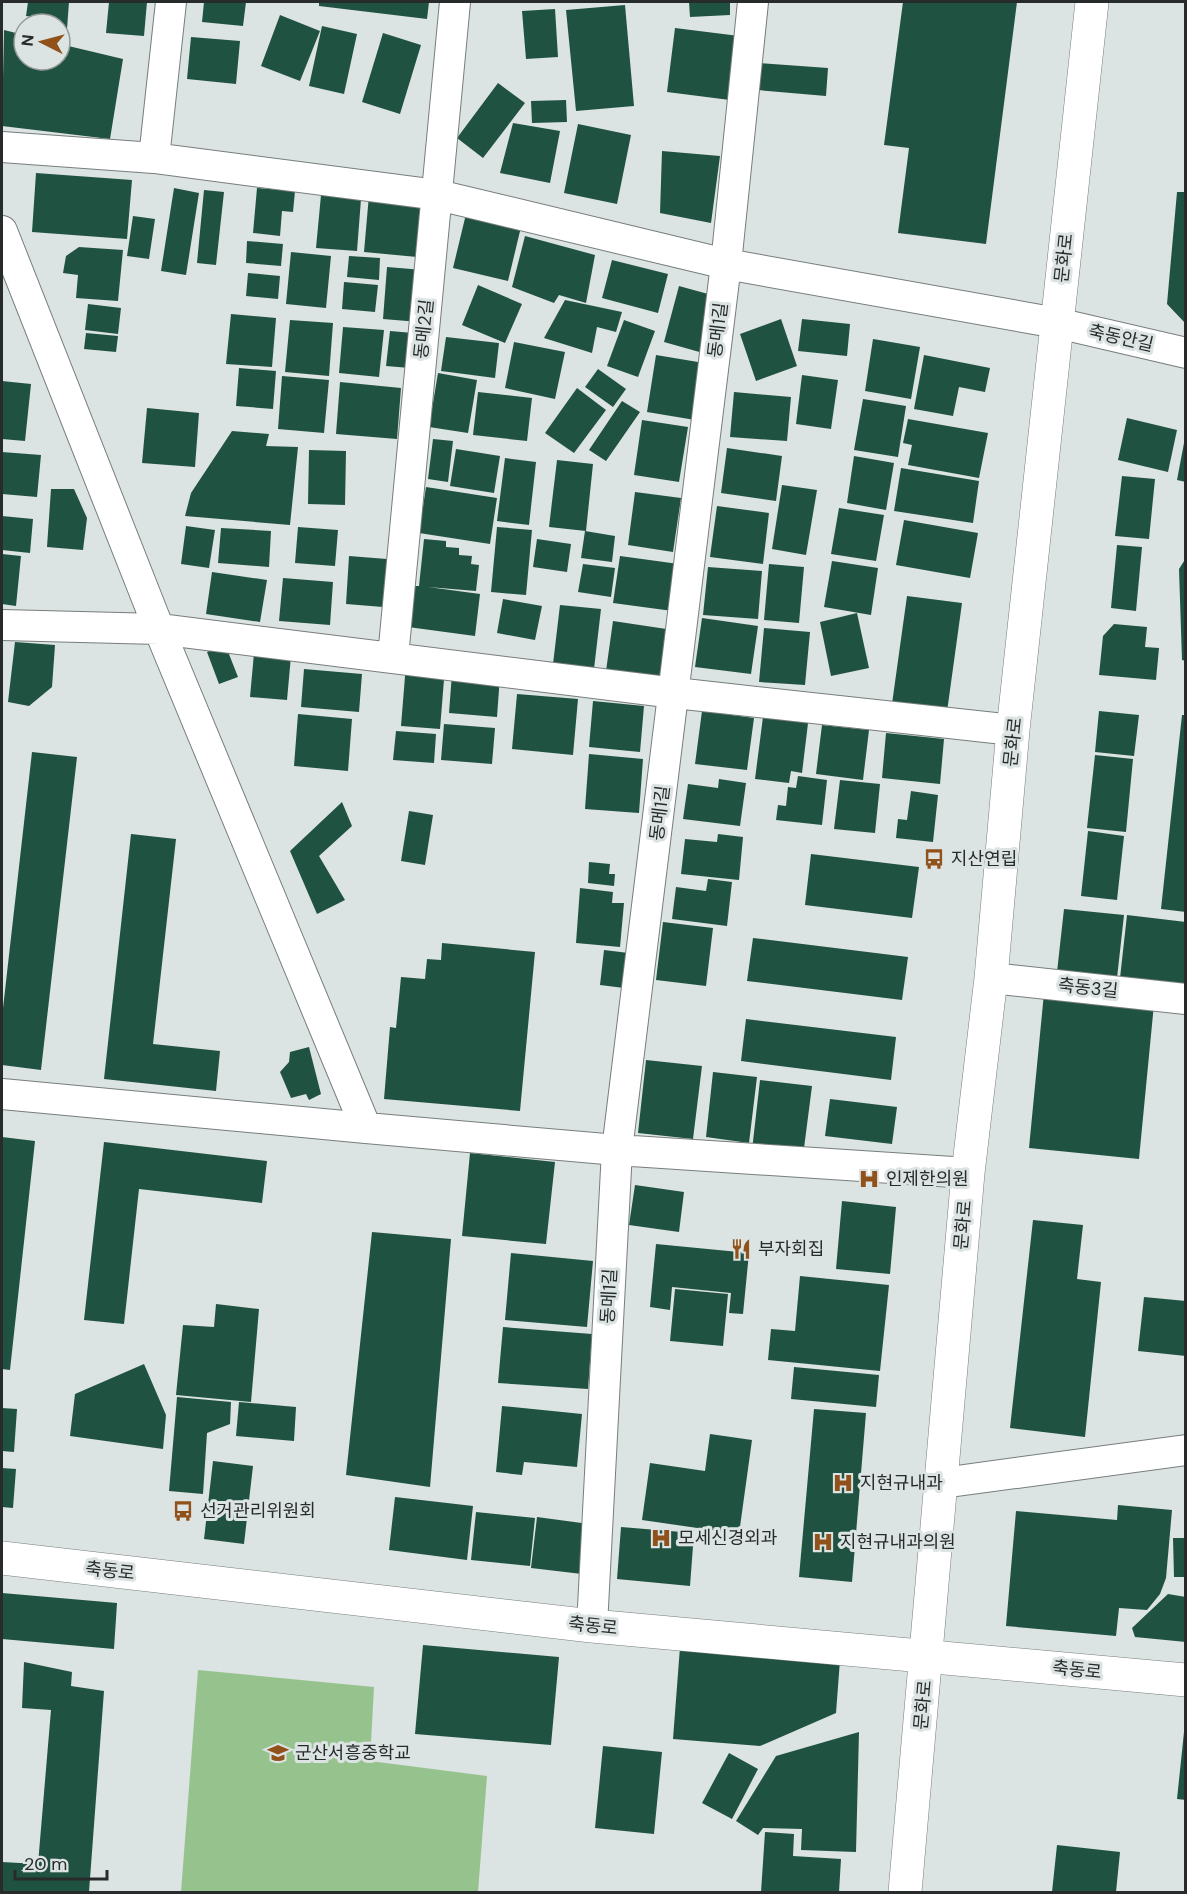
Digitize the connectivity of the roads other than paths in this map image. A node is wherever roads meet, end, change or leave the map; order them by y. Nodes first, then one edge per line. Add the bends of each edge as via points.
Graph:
1 (171, 2) edge
2 (455, 2) edge
3 (753, 2) edge
4 (1092, 2) edge
5 (2, 147) edge
6 (154, 158) junction
7 (438, 195) junction
8 (2, 231) edge
9 (726, 264) junction
10 (1057, 323) junction
11 (1185, 353) edge
12 (2, 625) edge
13 (159, 629) junction
14 (393, 657) junction
15 (675, 693) junction
16 (1013, 730) junction
17 (991, 978) junction
18 (1185, 999) edge
19 (2, 1094) edge
20 (366, 1128) junction
21 (617, 1150) junction
22 (968, 1173) junction
23 (1185, 1450) edge
24 (942, 1482) junction
25 (2, 1558) edge
26 (592, 1626) junction
27 (927, 1655) junction
28 (1185, 1680) edge
29 (905, 1893) edge

1 - 6 street
2 - 7 street, 동메2길
3 - 9 street, 동메1길
4 - 10 street, 문화로
5 - 6 street, 축동안길
6 - 7 street, 축동안길
7 - 9 street, 축동안길
7 - 14 street, 동메2길
8 - 13 street
9 - 10 street, 축동안길
9 - 15 street, 동메1길
10 - 11 street, 축동안길
10 - 16 street, 문화로
12 - 13 street
13 - 14 street
13 - 20 street
14 - 15 street
15 - 16 street
15 - 21 street, 동메1길
16 - 17 street, 문화로
17 - 18 street, 축동3길
17 - 22 street, 문화로
19 - 20 street
20 - 21 street
21 - 22 street
21 - 26 street, 동메1길
22 - 24 street, 문화로
23 - 24 street
24 - 27 street, 문화로
25 - 26 street, 축동로
26 - 27 street, 축동로
27 - 28 street, 축동로
27 - 29 street, 문화로

